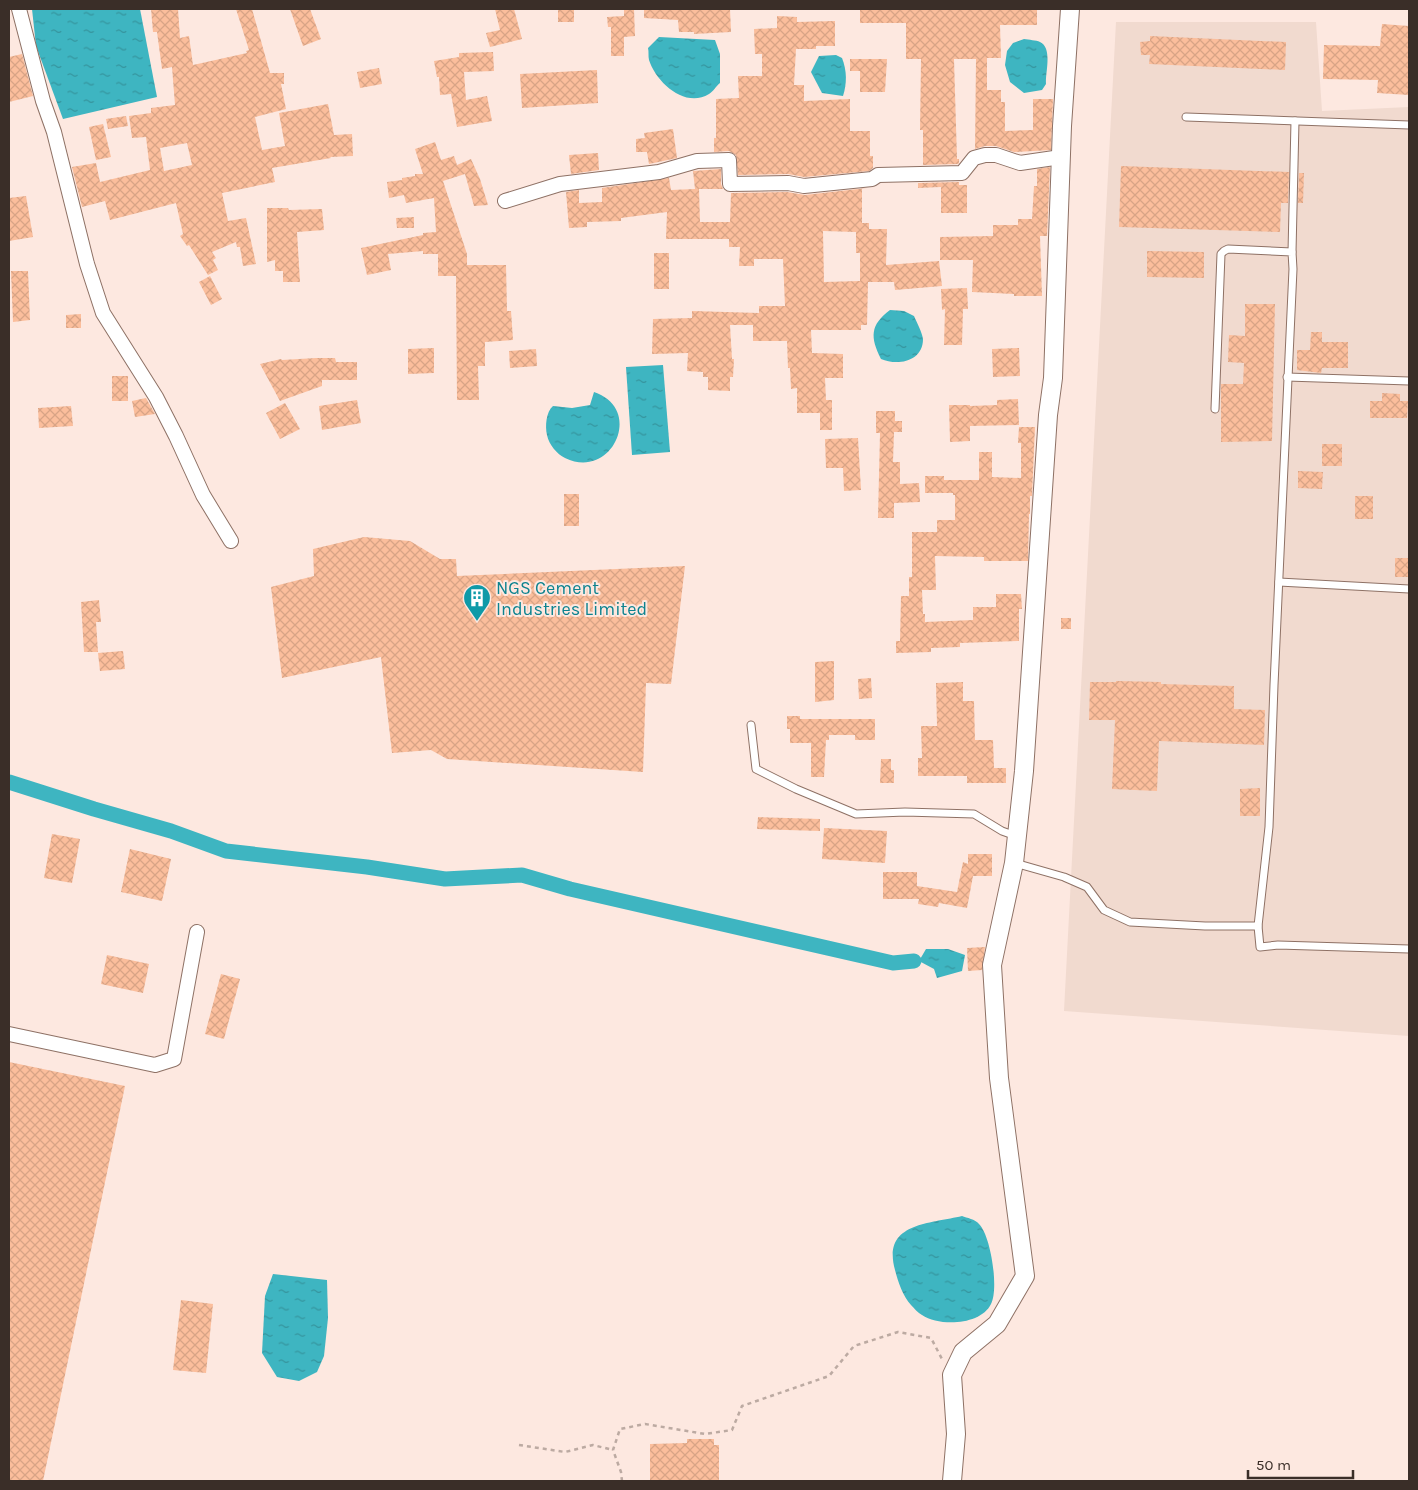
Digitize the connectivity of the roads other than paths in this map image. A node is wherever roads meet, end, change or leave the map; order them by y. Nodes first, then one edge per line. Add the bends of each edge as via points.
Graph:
1 (19, 9) edge
2 (1070, 9) edge
3 (1186, 117) dead end
4 (1296, 121) junction
5 (1409, 125) edge
6 (1061, 157) junction
7 (505, 202) dead end
8 (1292, 252) junction
9 (1287, 377) junction
10 (1409, 381) edge
11 (1215, 409) dead end
12 (231, 541) dead end
13 (1279, 582) junction
14 (1409, 589) edge
15 (751, 725) dead end
16 (1016, 836) junction
17 (1014, 863) junction
18 (1258, 926) junction
19 (197, 932) dead end
20 (1409, 948) edge
21 (9, 1034) edge
22 (952, 1481) edge

1 - 12 street via 103,313 156,397 203,495
2 - 6 street
3 - 4 lane
4 - 5 lane
4 - 8 lane
6 - 7 street via 1020,163 985,155 974,158 962,173 878,175 872,179 804,186 788,183 730,184 729,160 697,161 659,172 560,184
6 - 16 street via 1053,378 1024,771
8 - 9 lane
8 - 11 lane via 1228,249 1221,254
9 - 10 lane
9 - 13 lane
13 - 14 lane
13 - 18 lane via 1269,827
15 - 16 lane via 756,769 796,789 856,814 974,814
16 - 17 street
17 - 18 lane via 1087,887 1104,910 1130,922
17 - 22 street via 992,965 999,1078 1025,1276 997,1324 963,1352 952,1375 956,1434
18 - 20 lane via 1260,947
19 - 21 street via 174,1059 155,1065

